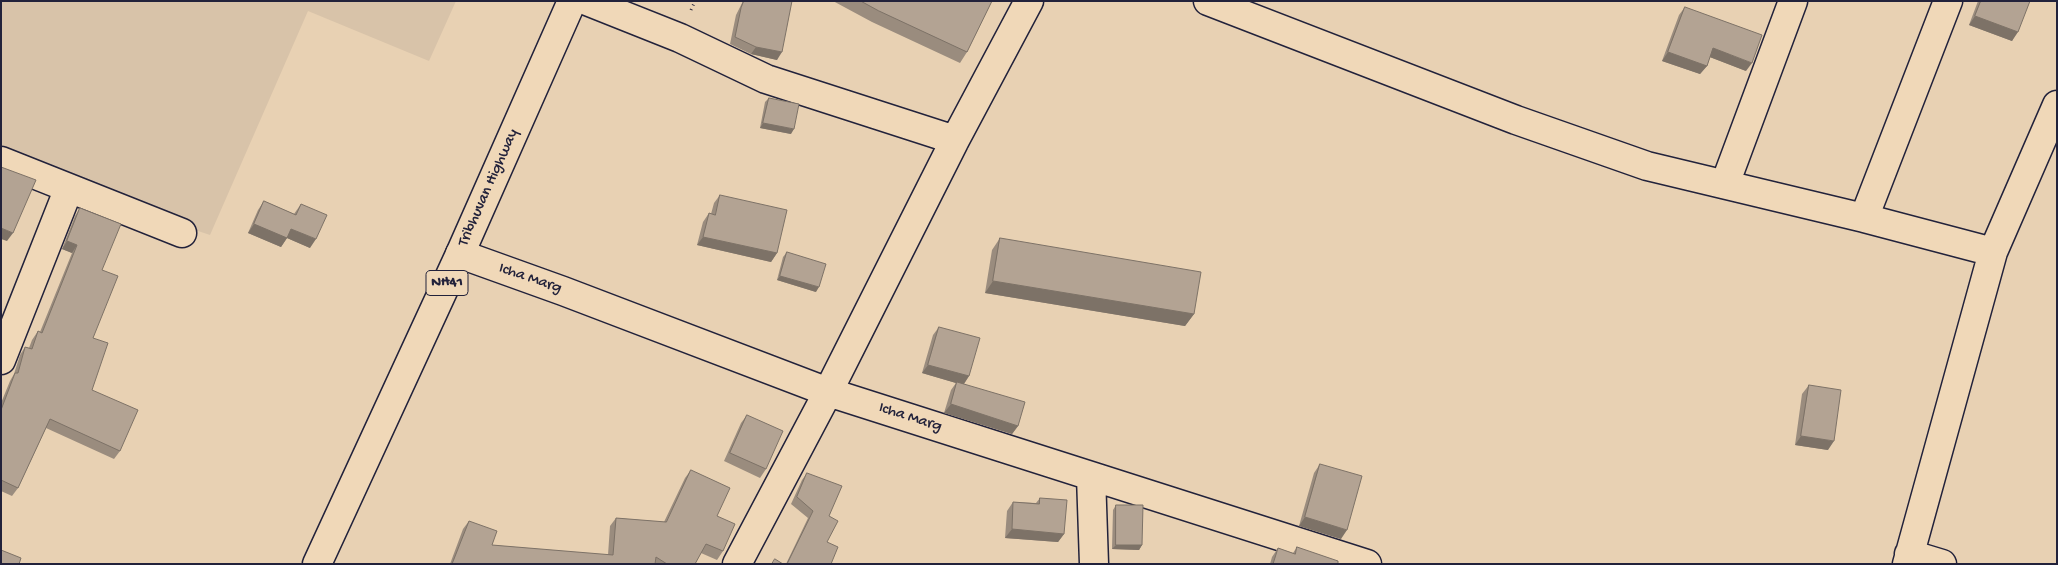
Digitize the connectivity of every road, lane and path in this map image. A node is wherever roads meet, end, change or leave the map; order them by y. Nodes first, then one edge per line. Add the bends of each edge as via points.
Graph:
1 (572, 1) edge
2 (587, 1) edge
3 (1030, 1) edge
4 (1208, 1) edge
5 (1793, 1) edge
6 (1948, 1) edge
7 (2057, 105) edge
8 (955, 140) junction
9 (1, 161) edge
10 (1726, 184) junction
11 (69, 188) junction
12 (1864, 218) junction
13 (182, 233) dead end
14 (1993, 252) junction
15 (460, 254) junction
16 (1, 360) edge
17 (828, 392) junction
18 (1090, 476) junction
19 (1908, 559) edge
20 (318, 564) edge
21 (737, 564) edge
22 (1094, 564) edge
23 (1367, 564) edge
24 (1942, 564) edge

1 - 15 main road, Tribhuvan Highway / NH41
2 - 8 main road via 680,38 766,79
3 - 8 main road
4 - 10 main road via 1516,120 1647,166
5 - 10 main road
6 - 12 main road
7 - 14 main road
8 - 17 main road
9 - 11 main road
10 - 12 main road
11 - 13 main road
11 - 16 main road
12 - 14 main road
14 - 19 main road
15 - 17 main road, Icha Marg
15 - 20 main road, Tribhuvan Highway / NH41
17 - 18 main road, Icha Marg
17 - 21 main road
18 - 22 main road
18 - 23 main road, Icha Marg
19 - 24 main road

